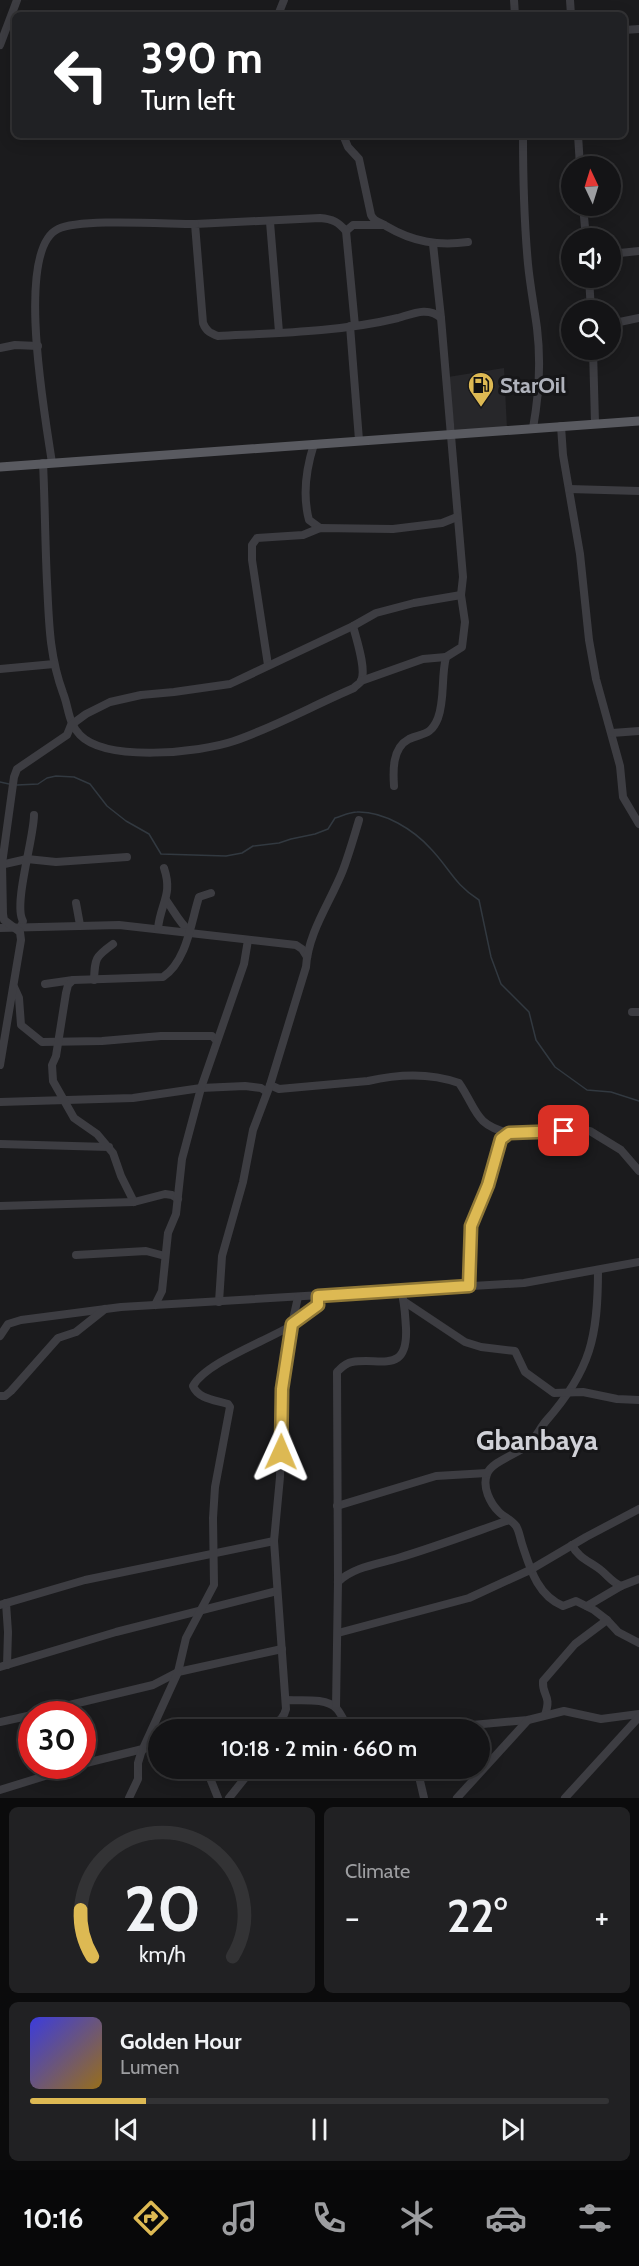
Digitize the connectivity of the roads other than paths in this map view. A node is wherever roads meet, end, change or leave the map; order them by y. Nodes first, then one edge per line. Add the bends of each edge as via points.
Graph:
1 (12, 13) edge
2 (0, 45) edge
3 (344, 138) edge
4 (522, 138) edge
5 (578, 138) edge
6 (579, 156) edge
7 (270, 222) junction
8 (195, 224) junction
9 (384, 225) junction
10 (346, 231) junction
11 (468, 242) dead end
12 (433, 244) junction
13 (639, 251) edge
14 (621, 253) edge
15 (439, 298) junction
16 (424, 311) junction
17 (441, 318) junction
18 (639, 318) edge
19 (621, 322) edge
20 (352, 326) junction
21 (279, 333) junction
22 (38, 346) junction
23 (0, 348) edge
24 (593, 360) edge
25 (639, 421) edge
26 (595, 423) junction
27 (561, 426) junction
28 (533, 428) junction
29 (451, 434) junction
30 (359, 440) junction
31 (314, 444) junction
32 (47, 463) junction
33 (0, 467) edge
34 (569, 489) junction
35 (639, 491) edge
36 (457, 517) junction
37 (320, 528) junction
38 (461, 595) junction
39 (353, 626) junction
40 (446, 657) junction
41 (54, 664) junction
42 (268, 665) junction
43 (0, 669) edge
44 (361, 681) junction
45 (71, 725) junction
46 (639, 731) edge
47 (612, 733) junction
48 (394, 786) dead end
49 (34, 815) dead end
50 (359, 820) dead end
51 (639, 824) edge
52 (127, 857) dead end
53 (27, 859) junction
54 (1, 865) edge
55 (164, 867) dead end
56 (212, 893) dead end
57 (166, 900) junction
58 (76, 903) dead end
59 (81, 925) junction
60 (18, 927) junction
61 (0, 928) edge
62 (158, 928) junction
63 (190, 933) junction
64 (248, 940) junction
65 (113, 944) dead end
66 (307, 957) junction
67 (73, 980) junction
68 (94, 980) junction
69 (45, 984) dead end
70 (14, 985) junction
71 (58, 1040) junction
72 (216, 1040) junction
73 (0, 1065) edge
74 (201, 1088) junction
75 (268, 1088) junction
76 (64, 1101) junction
77 (0, 1102) edge
78 (496, 1130) junction
79 (509, 1133) junction
80 (501, 1139) junction
81 (0, 1144) edge
82 (109, 1147) junction
83 (639, 1171) edge
84 (178, 1199) junction
85 (134, 1202) junction
86 (0, 1206) edge
87 (76, 1255) dead end
88 (165, 1256) junction
89 (639, 1262) edge
90 (598, 1270) junction
91 (469, 1286) junction
92 (401, 1291) junction
93 (318, 1296) junction
94 (298, 1297) junction
95 (219, 1302) junction
96 (405, 1302) junction
97 (155, 1305) junction
98 (106, 1308) junction
99 (292, 1324) junction
100 (0, 1336) edge
101 (568, 1394) junction
102 (0, 1396) edge
103 (639, 1400) edge
104 (487, 1473) junction
105 (337, 1506) junction
106 (639, 1509) edge
107 (509, 1520) junction
108 (274, 1541) junction
109 (572, 1545) junction
110 (212, 1554) junction
111 (338, 1568) junction
112 (530, 1570) junction
113 (351, 1573) junction
114 (639, 1579) edge
115 (338, 1582) junction
116 (621, 1586) junction
117 (276, 1591) junction
118 (3, 1604) edge
119 (587, 1606) junction
120 (201, 1610) junction
121 (607, 1620) junction
122 (338, 1633) junction
123 (639, 1642) edge
124 (282, 1649) junction
125 (3, 1666) edge
126 (178, 1672) junction
127 (286, 1700) junction
128 (86, 1701) edge
129 (336, 1707) junction
130 (546, 1715) junction
131 (639, 1715) edge
132 (18, 1718) edge
133 (282, 1719) edge
134 (343, 1719) edge
135 (528, 1720) junction
136 (0, 1722) edge
137 (490, 1723) edge
138 (148, 1748) edge
139 (142, 1749) junction
140 (96, 1760) edge
141 (35, 1779) edge
142 (210, 1779) edge
143 (244, 1779) edge
144 (420, 1779) edge
145 (0, 1790) edge
146 (129, 1798) edge
147 (218, 1798) edge
148 (229, 1798) edge
149 (424, 1798) edge
150 (457, 1798) edge
151 (566, 1798) edge

1 - 2 street
3 - 9 street via 359,159 372,218
4 - 28 street via 526,244 539,375
5 - 6 street
7 - 8 street
7 - 10 street via 332,219
7 - 21 street
8 - 21 street via 206,330 218,336
8 - 22 street via 77,224 56,230 42,248 35,287
9 - 10 street via 353,225
9 - 12 street
10 - 20 street
11 - 12 street
12 - 15 street
13 - 14 street
15 - 16 street
15 - 17 street
16 - 17 street
16 - 20 street
17 - 29 street
18 - 19 street
20 - 21 street
20 - 30 street
22 - 23 street
22 - 32 street
24 - 26 street
25 - 26 main road
26 - 27 main road
27 - 28 main road
27 - 34 street
28 - 29 main road
29 - 30 main road
29 - 36 street
30 - 31 main road
31 - 32 main road
31 - 37 street via 306,470 305,495 309,520
32 - 33 main road
32 - 41 street via 47,611
34 - 35 street
34 - 47 street via 589,640
36 - 37 street via 442,523 385,530
36 - 38 street
37 - 42 street via 303,535 257,538 253,542 252,560
38 - 39 street via 376,613
38 - 40 street via 463,645
39 - 42 street
39 - 44 street via 361,659
40 - 44 street via 423,659
40 - 48 street via 438,718 423,736 402,745 396,755
41 - 43 street
41 - 45 street
42 - 45 street via 230,684 116,700
44 - 45 street via 354,688 232,742 182,751 107,749 81,737
45 - 54 street via 67,735 17,770
46 - 47 street
47 - 51 street via 623,797
49 - 53 street
50 - 66 street
52 - 53 street via 56,862
53 - 54 street
53 - 60 street via 19,915 23,921
54 - 60 street via 4,920
55 - 57 street via 169,883
56 - 63 street via 199,897
57 - 62 street
57 - 63 street
58 - 59 street
59 - 60 street
59 - 62 street
60 - 61 street
60 - 70 street via 21,940
62 - 63 street
63 - 64 street
63 - 68 street via 176,964 163,977
64 - 66 street via 296,945
64 - 72 street via 234,996
65 - 68 street via 94,963
66 - 75 street
67 - 68 street
67 - 69 street
67 - 71 street via 66,993
70 - 71 street via 21,1025 42,1041
70 - 73 street
71 - 72 street via 161,1036 212,1036
71 - 76 street via 53,1081
72 - 74 street
74 - 75 street
74 - 76 street via 133,1098
74 - 84 street via 182,1159
75 - 78 street via 443,1077 459,1083 481,1122
75 - 95 street via 255,1122 224,1248
76 - 77 street
76 - 82 street via 74,1118
78 - 79 street
78 - 80 street
79 - 80 street
79 - 83 street via 590,1131 621,1150
80 - 91 street via 471,1226
81 - 82 street
82 - 85 street
84 - 85 street via 165,1194
84 - 88 street
85 - 86 street
87 - 88 street via 146,1251
88 - 97 street via 162,1291
89 - 90 street
90 - 91 street via 524,1283
90 - 101 street via 593,1340
91 - 92 street
92 - 93 street
92 - 96 street
93 - 94 street
93 - 99 street via 318,1305
94 - 95 street
94 - 99 street
95 - 97 street
96 - 101 street via 465,1342 515,1351 525,1372 548,1390
96 - 105 street via 406,1336 398,1357 387,1363 351,1362 337,1372
97 - 98 street
98 - 100 street via 21,1320 8,1324
98 - 102 street via 76,1332 58,1338 11,1391
99 - 108 street via 282,1389
99 - 110 street via 215,1366 193,1386 201,1396 230,1407 215,1487
101 - 103 street via 583,1392
101 - 104 street via 529,1444
104 - 105 street via 436,1476
104 - 107 street via 489,1499
105 - 111 street
106 - 109 street
107 - 112 street via 517,1527
107 - 113 street
108 - 110 street
108 - 117 street
109 - 112 street
109 - 116 street via 579,1555
110 - 118 street via 86,1580
110 - 120 street via 214,1585
111 - 113 street
111 - 115 street
112 - 119 street via 540,1589 557,1603 564,1606 576,1601
112 - 122 street via 469,1598
113 - 115 street
114 - 116 street
115 - 122 street
116 - 119 street
117 - 120 street
117 - 124 street
118 - 125 street via 8,1632
119 - 121 street
120 - 125 street
120 - 126 street via 183,1645
121 - 123 street via 618,1632
121 - 130 street via 575,1644 543,1682 549,1700
122 - 129 street
124 - 126 street
124 - 127 street
126 - 128 street via 153,1685
126 - 139 street
127 - 129 street via 323,1702
127 - 133 street
129 - 134 street
130 - 131 street via 564,1711 601,1719
130 - 135 street
131 - 151 street
132 - 136 street
135 - 137 street
135 - 150 street
138 - 139 street
139 - 140 street
139 - 146 street via 138,1779
141 - 145 street
142 - 147 street
143 - 148 street
144 - 149 street

